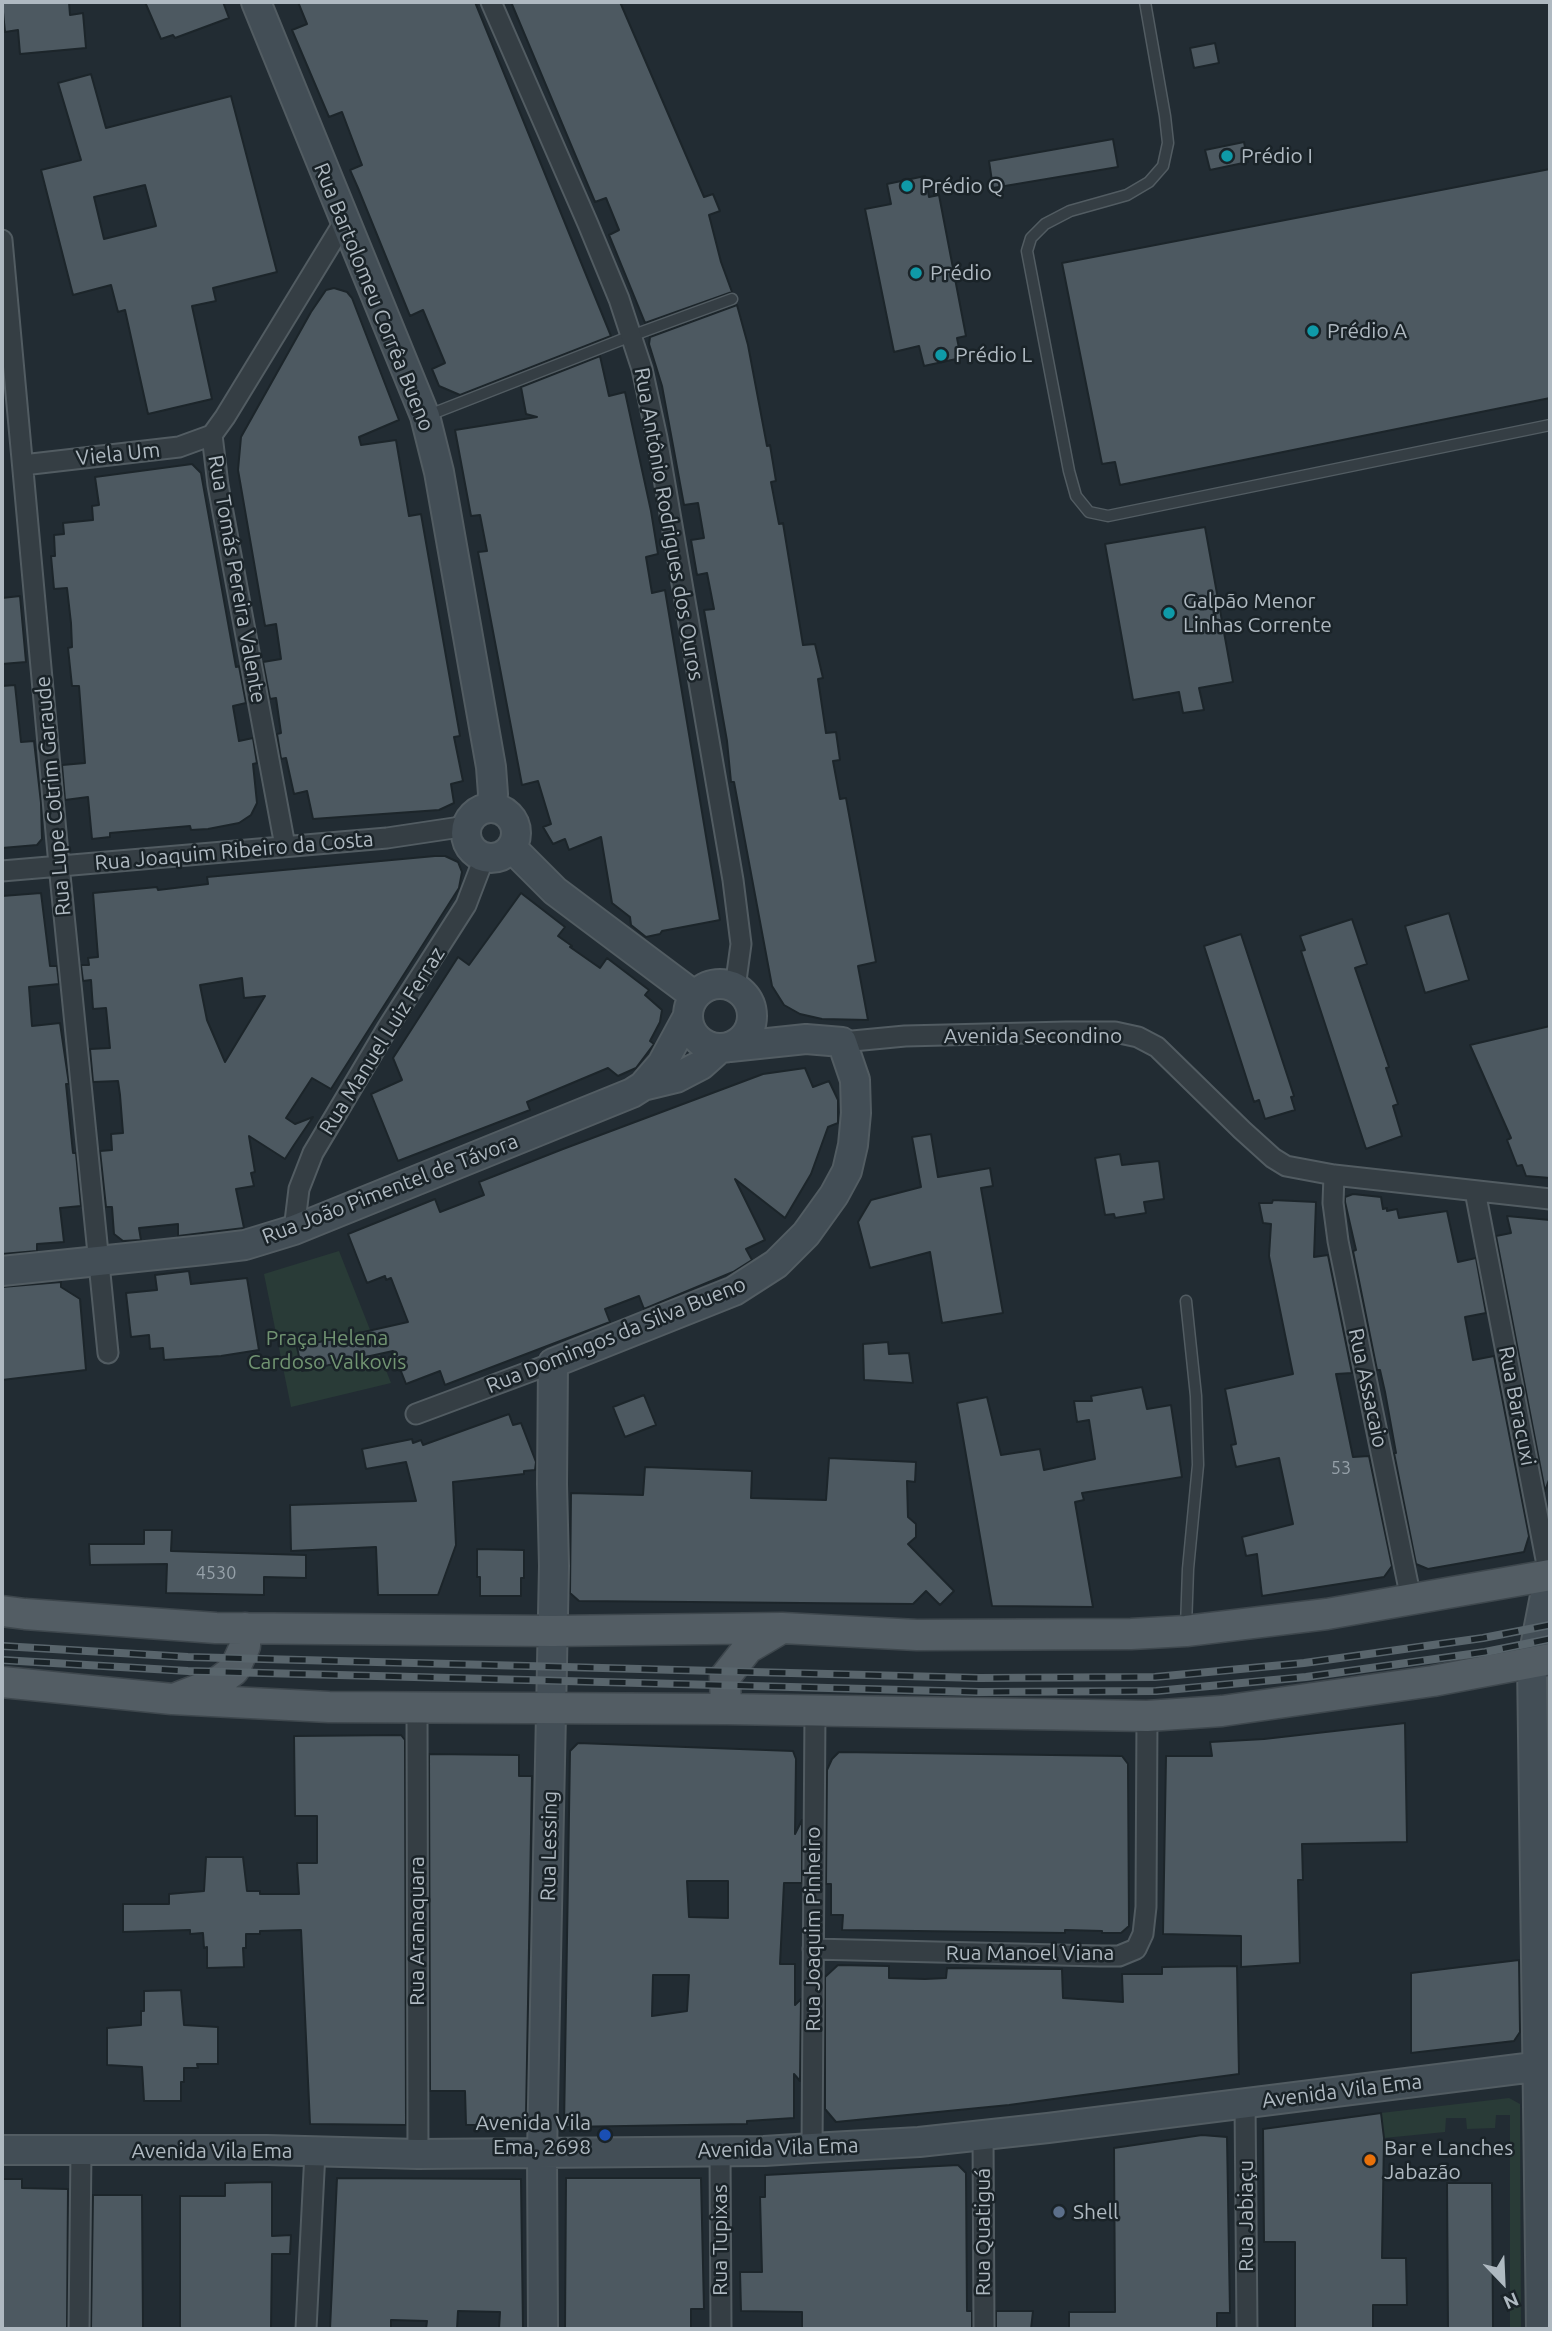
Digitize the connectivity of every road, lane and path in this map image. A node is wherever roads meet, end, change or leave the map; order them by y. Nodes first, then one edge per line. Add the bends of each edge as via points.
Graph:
1 (256, 2) edge
2 (491, 2) edge
3 (1145, 2) edge
4 (344, 222) junction
5 (2, 240) edge
6 (3, 264) edge
7 (732, 299) dead end
8 (631, 336) junction
9 (425, 416) junction
10 (1550, 425) edge
11 (212, 435) junction
12 (23, 465) junction
13 (491, 808) junction
14 (467, 826) junction
15 (285, 846) junction
16 (512, 848) junction
17 (484, 858) junction
18 (59, 865) junction
19 (2, 871) edge
20 (742, 996) junction
21 (691, 1006) junction
22 (806, 1039) junction
23 (842, 1042) junction
24 (725, 1047) junction
25 (643, 1086) junction
26 (1334, 1175) junction
27 (1475, 1191) junction
28 (1550, 1199) edge
29 (294, 1230) junction
30 (100, 1262) junction
31 (2, 1270) edge
32 (1186, 1301) dead end
33 (108, 1353) dead end
34 (553, 1363) junction
35 (416, 1414) dead end
36 (1550, 1575) edge
37 (1411, 1599) junction
38 (2, 1611) edge
39 (245, 1628) junction
40 (782, 1628) junction
41 (1186, 1631) junction
42 (553, 1632) junction
43 (1541, 1660) edge
44 (2, 1682) edge
45 (172, 1699) junction
46 (417, 1708) junction
47 (552, 1708) junction
48 (726, 1709) junction
49 (815, 1711) junction
50 (1147, 1716) junction
51 (813, 1949) junction
52 (1544, 2065) edge
53 (1245, 2103) junction
54 (982, 2134) junction
55 (812, 2148) junction
56 (2, 2150) edge
57 (81, 2151) junction
58 (720, 2151) junction
59 (315, 2152) junction
60 (542, 2153) junction
61 (418, 2154) junction
62 (79, 2329) edge
63 (306, 2329) edge
64 (543, 2329) edge
65 (721, 2329) edge
66 (984, 2329) edge
67 (1247, 2329) edge
68 (1541, 2329) edge

1 - 4 street, Rua Bartolomeu Corrêa Bueno
2 - 8 street, Rua Antônio Rodrigues dos Ouros via 588,224
3 - 10 lane via 1168,143 1163,166 1149,182 1127,195 1070,211 1045,224 1031,238 1027,251 1069,471 1076,496 1090,512 1108,516
4 - 9 street, Rua Bartolomeu Corrêa Bueno
4 - 11 street, Rua Tomás Pereira Valente
5 - 6 street, Rua Lupe Cotrim Garaude
6 - 12 street, Rua Lupe Cotrim Garaude
7 - 8 lane
8 - 9 lane
8 - 20 street, Rua Antônio Rodrigues dos Ouros via 657,438 733,880
9 - 13 street, Rua Bartolomeu Corrêa Bueno via 491,767
11 - 12 street, Viela Um via 179,447
11 - 15 street, Rua Tomás Pereira Valente
12 - 18 street, Rua Lupe Cotrim Garaude
13 - 14 street via 476,813
13 - 16 street via 506,813 516,825
14 - 15 street, Rua Joaquim Ribeiro da Costa
14 - 17 street via 467,841
15 - 18 street, Rua Joaquim Ribeiro da Costa
16 - 17 street via 500,858
16 - 21 street via 555,891
17 - 29 street, Rua Manuel Luiz Ferraz via 466,905 313,1153 299,1189
18 - 19 street, Rua Joaquim Ribeiro da Costa
18 - 30 street, Rua Lupe Cotrim Garaude
20 - 21 street via 713,985
20 - 22 street
20 - 24 street via 752,1014 746,1034
21 - 24 street via 689,1026 701,1042
21 - 25 street, Rua João Pimentel de Távora via 673,1047
22 - 23 street
22 - 24 street
23 - 26 street, Avenida Secondino via 1066,1032 1138,1037 1157,1047 1273,1158 1286,1167
23 - 34 street, Rua Domingos da Silva Bueno via 855,1080 853,1145 841,1183 806,1234 776,1264 734,1291
24 - 25 street, Rua João Pimentel de Távora via 676,1078
25 - 29 street, Rua João Pimentel de Távora
26 - 27 street, Avenida Secondino
26 - 37 street, Rua Assacaio via 1338,1241
27 - 28 street, Avenida Secondino
27 - 36 street, Rua Baracuxi
29 - 30 street, Rua João Pimentel de Távora via 244,1245
30 - 31 street, Rua João Pimentel de Távora
30 - 33 street, Rua Lupe Cotrim Garaude
32 - 41 lane via 1198,1465
34 - 35 street, Rua Domingos da Silva Bueno
34 - 42 street, Rua Lessing
36 - 37 main road
36 - 43 street, Rua Baracuxi
37 - 41 main road
38 - 39 main road
39 - 42 main road
39 - 45 main road via 245,1646 234,1670 218,1682
40 - 41 main road via 917,1634
40 - 42 main road
40 - 48 main road via 748,1648 725,1677
42 - 47 street, Rua Lessing
43 - 50 main road via 1433,1681 1222,1711
43 - 52 street, Rua Baracuxi
44 - 45 main road
45 - 46 main road
46 - 47 main road
46 - 61 street, Rua Aranaquara
47 - 48 main road
47 - 60 street, Rua Lessing
48 - 49 main road
49 - 50 main road
49 - 51 street, Rua Joaquim Pinheiro
50 - 51 street, Rua Manoel Viana via 1146,1907 1136,1950 1100,1956
51 - 55 street, Rua Joaquim Pinheiro
52 - 53 street, Avenida Vila Ema
52 - 68 street, Rua Baracuxi
53 - 54 street, Avenida Vila Ema
53 - 67 street, Rua Jabiaçu
54 - 55 street, Avenida Vila Ema
54 - 66 street, Rua Quatiguá
55 - 58 street, Avenida Vila Ema
56 - 57 street, Avenida Vila Ema
57 - 59 street, Avenida Vila Ema
57 - 62 street
58 - 60 street, Avenida Vila Ema
58 - 65 street, Rua Tupixas
59 - 61 street, Avenida Vila Ema
59 - 63 street
60 - 61 street, Avenida Vila Ema
60 - 64 street, Rua Lessing

